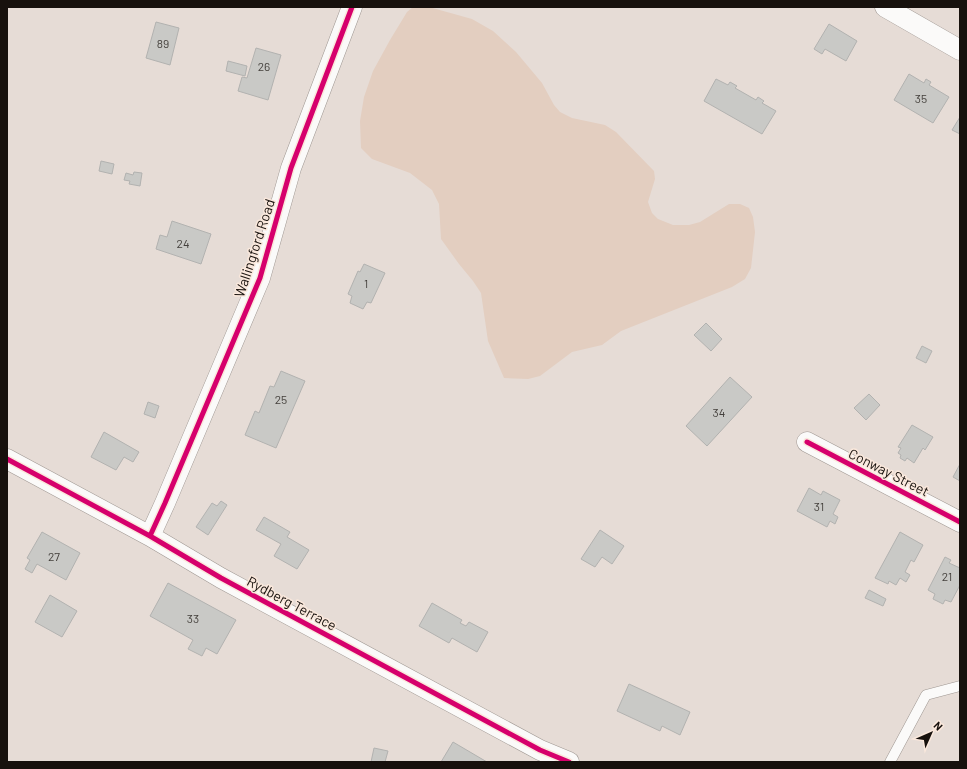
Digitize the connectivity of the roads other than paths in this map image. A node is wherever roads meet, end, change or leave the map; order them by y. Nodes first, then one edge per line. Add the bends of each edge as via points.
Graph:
1 (352, 7) edge
2 (885, 7) edge
3 (960, 50) edge
4 (807, 442) dead end
5 (7, 459) edge
6 (960, 522) edge
7 (150, 536) junction
8 (960, 686) edge
9 (569, 762) edge
10 (890, 762) edge

1 - 7 street, Wallingford Road via 291,168 260,278
2 - 3 street
4 - 6 street, Conway Street
5 - 7 street, Rydberg Terrace
7 - 9 street, Rydberg Terrace via 221,578 540,750
8 - 10 lane via 926,695

